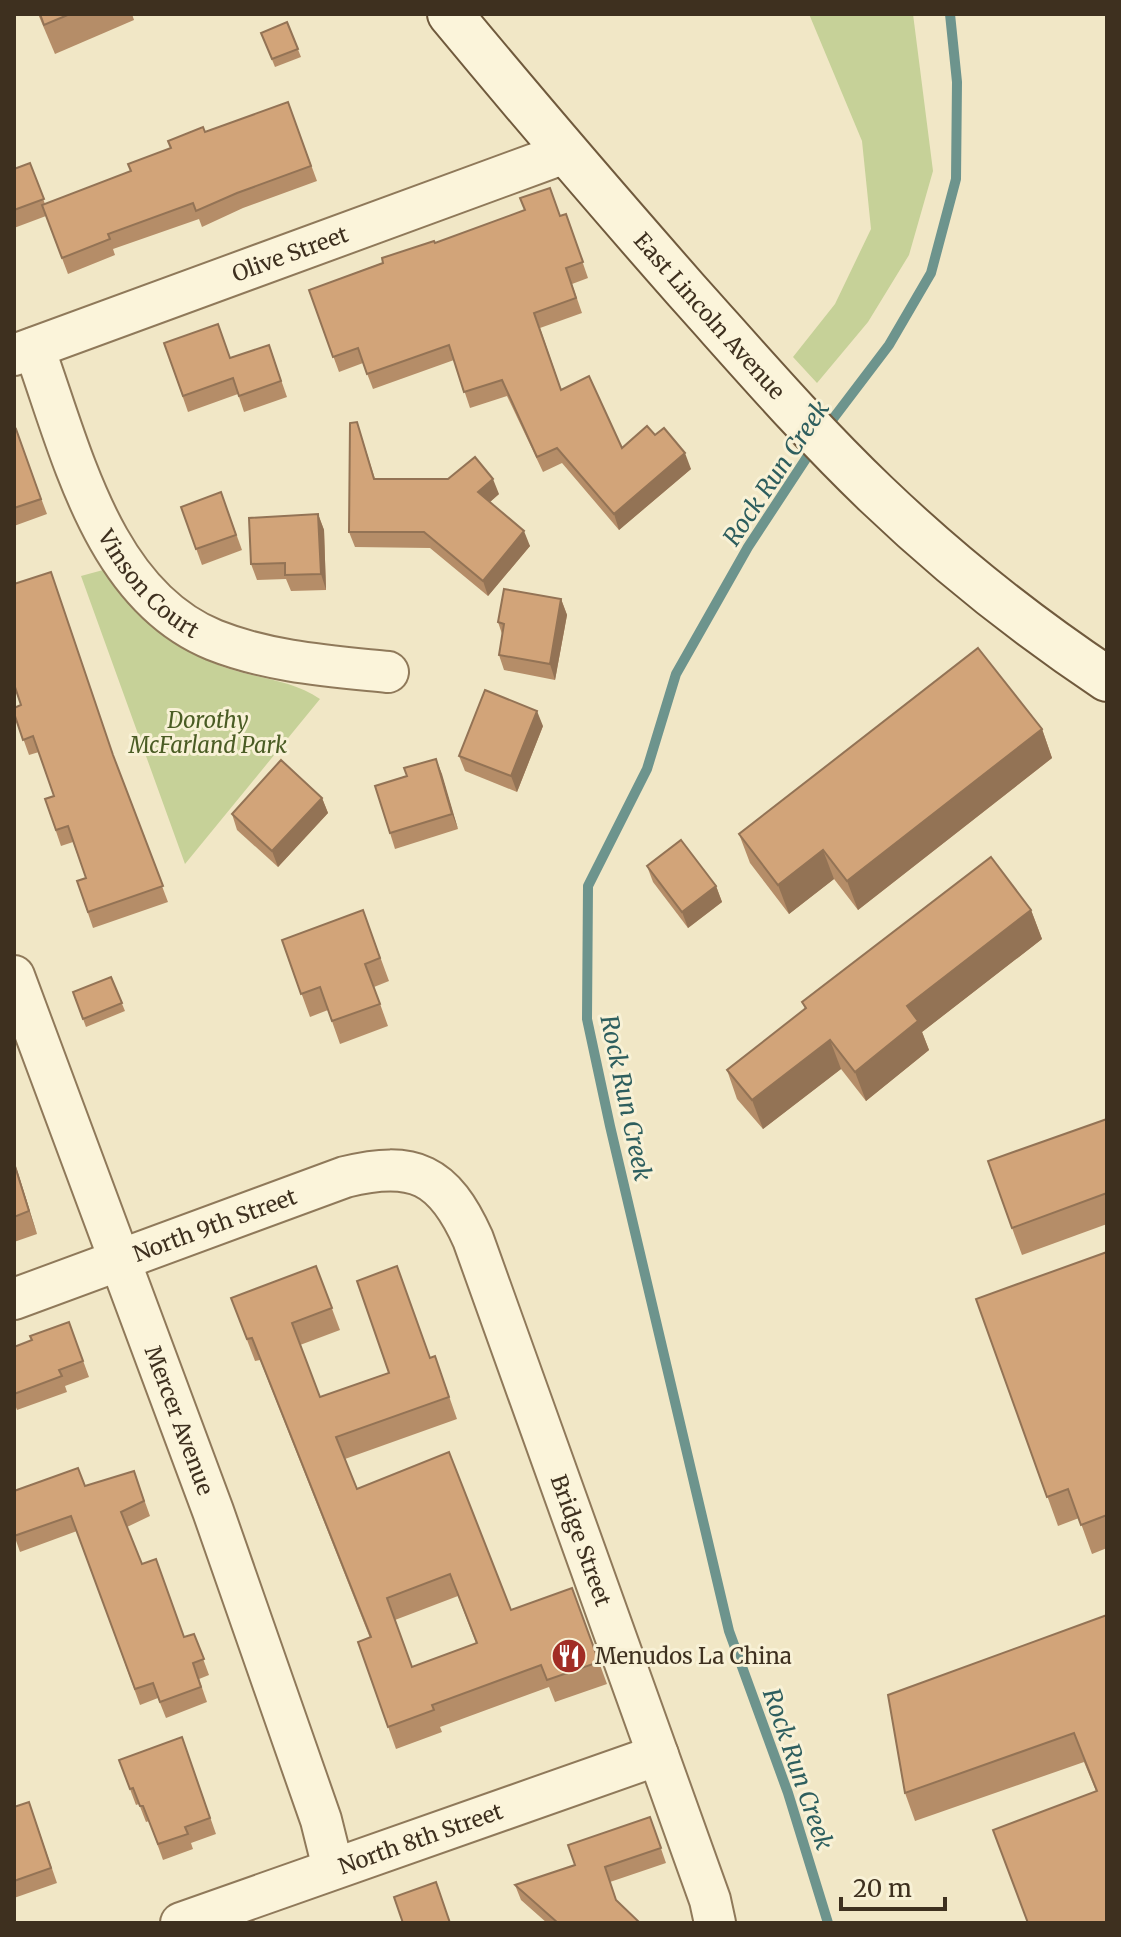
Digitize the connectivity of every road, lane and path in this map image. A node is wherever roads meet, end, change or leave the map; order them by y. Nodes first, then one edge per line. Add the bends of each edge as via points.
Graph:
1 (450, 14) edge
2 (565, 153) junction
3 (24, 351) edge
4 (388, 672) dead end
5 (1107, 679) edge
6 (14, 976) edge
7 (419, 1175) joint
8 (118, 1259) junction
9 (14, 1299) edge
10 (658, 1755) junction
11 (333, 1868) junction
12 (181, 1923) edge
13 (715, 1923) edge

1 - 2 main road, East Lincoln Avenue
2 - 3 street, Olive Street
2 - 5 main road, East Lincoln Avenue via 764,378 876,494 1043,635
3 - 4 street, Vinson Court via 90,502 122,563 151,598 212,639 239,648
6 - 8 street, Mercer Avenue
7 - 8 street, North 9th Street via 393,1169 345,1177
7 - 10 street, Bridge Street via 443,1188 473,1239
8 - 9 street, North 9th Street
8 - 11 street, Mercer Avenue via 213,1511
10 - 11 street, North 8th Street
10 - 13 street, Bridge Street
11 - 12 street, North 8th Street

